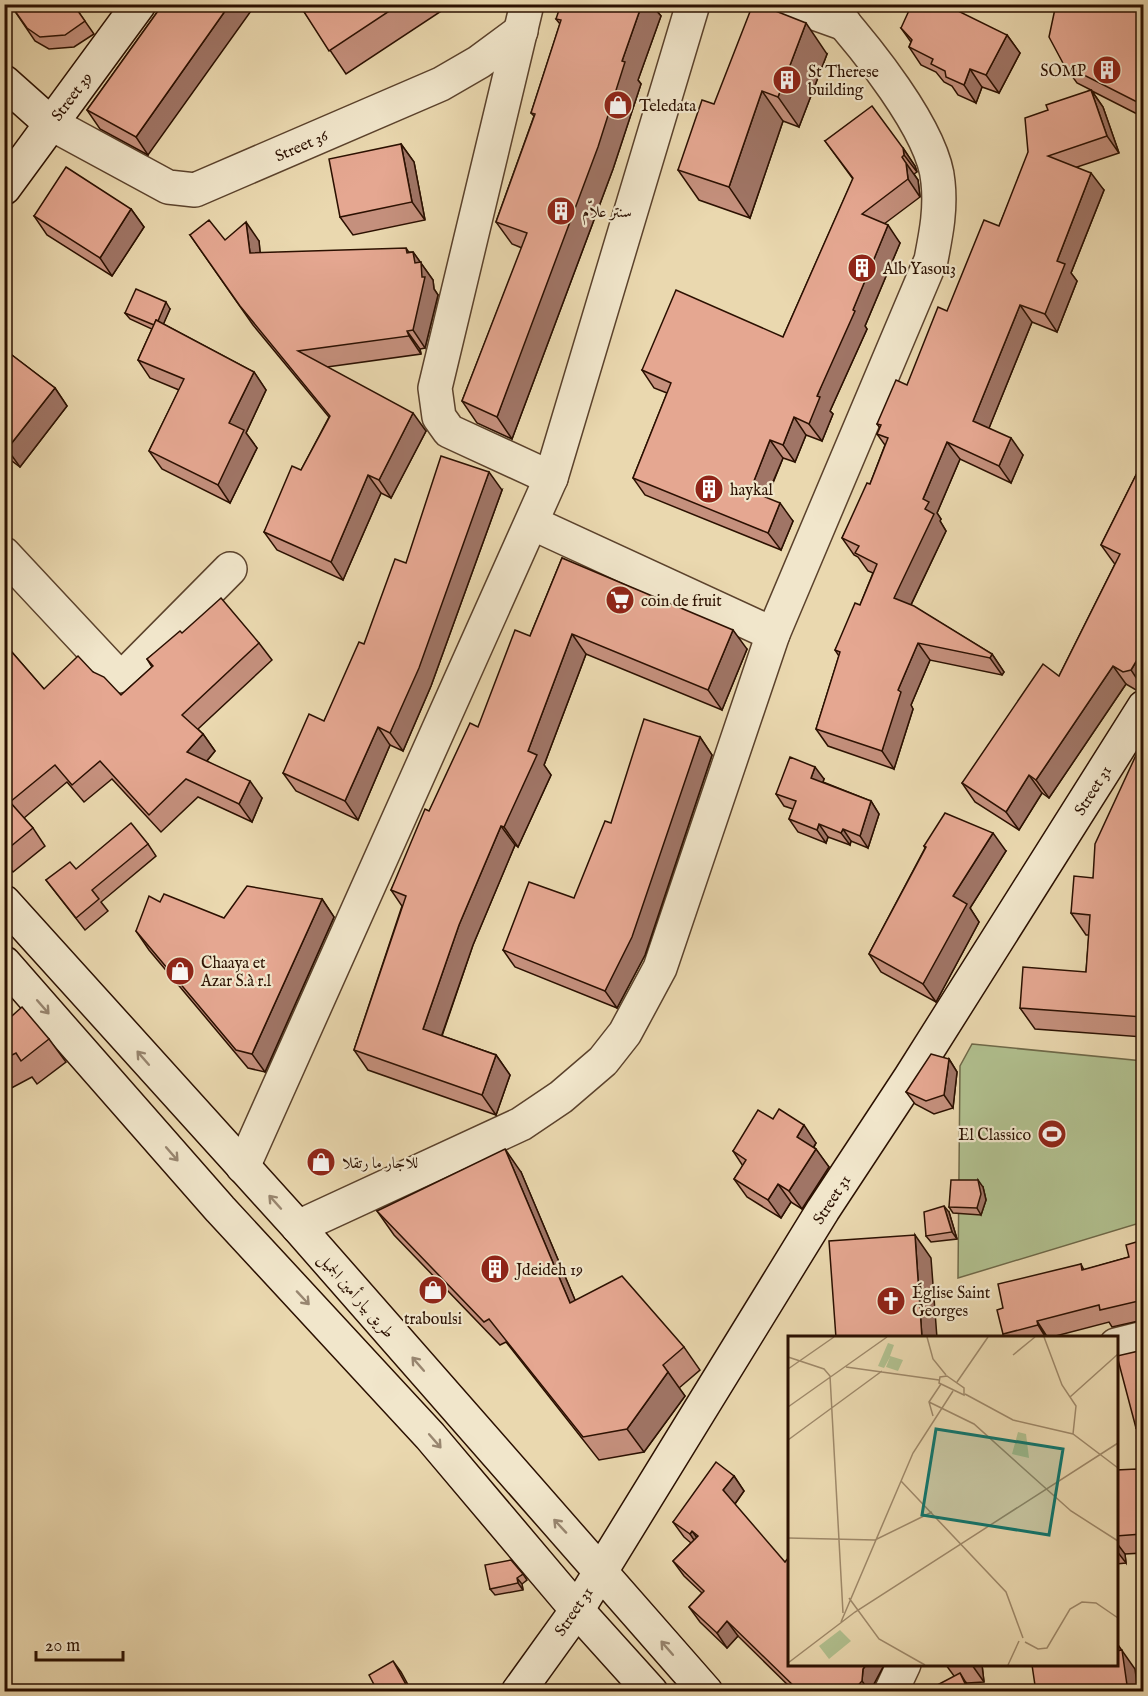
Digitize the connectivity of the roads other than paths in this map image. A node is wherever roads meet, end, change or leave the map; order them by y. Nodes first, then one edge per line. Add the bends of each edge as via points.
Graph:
1 (140, 4) edge
2 (693, 4) edge
3 (789, 4) edge
4 (836, 14) edge
5 (524, 18) edge
6 (4, 82) edge
7 (50, 123) junction
8 (4, 188) edge
9 (551, 478) junction
10 (532, 523) junction
11 (4, 554) edge
12 (230, 569) dead end
13 (773, 634) junction
14 (1143, 707) edge
15 (4, 902) edge
16 (4, 963) edge
17 (243, 1167) junction
18 (298, 1227) junction
19 (1143, 1338) edge
20 (1118, 1344) edge
21 (600, 1569) junction
22 (577, 1610) junction
23 (904, 1666) edge
24 (518, 1692) edge
25 (651, 1692) edge
26 (706, 1692) edge
27 (891, 1692) edge

1 - 7 street, Street 39
2 - 9 street
3 - 4 street
4 - 13 street via 919,123 938,180 939,217 930,260
5 - 7 street, Street 36 via 480,62 441,84 195,190 168,187
5 - 9 street via 435,388 439,417 449,431
6 - 7 street, Street 36
7 - 8 street, Street 39
9 - 10 street
10 - 13 street
10 - 17 street
11 - 12 street via 118,676 126,674
13 - 18 street via 660,968 625,1033 603,1061 521,1124
14 - 21 street, Street 31
17 -> 15 street, طريق بيار أمين الجميل
16 -> 22 street via 220,1209 430,1436
18 -> 17 street, طريق بيار أمين الجميل
21 -> 18 street, طريق بيار أمين الجميل
19 - 20 street
21 - 22 street, Street 31
26 -> 21 street, طريق بيار أمين الجميل
22 - 24 street, Street 31
22 - 25 street
23 - 27 street

